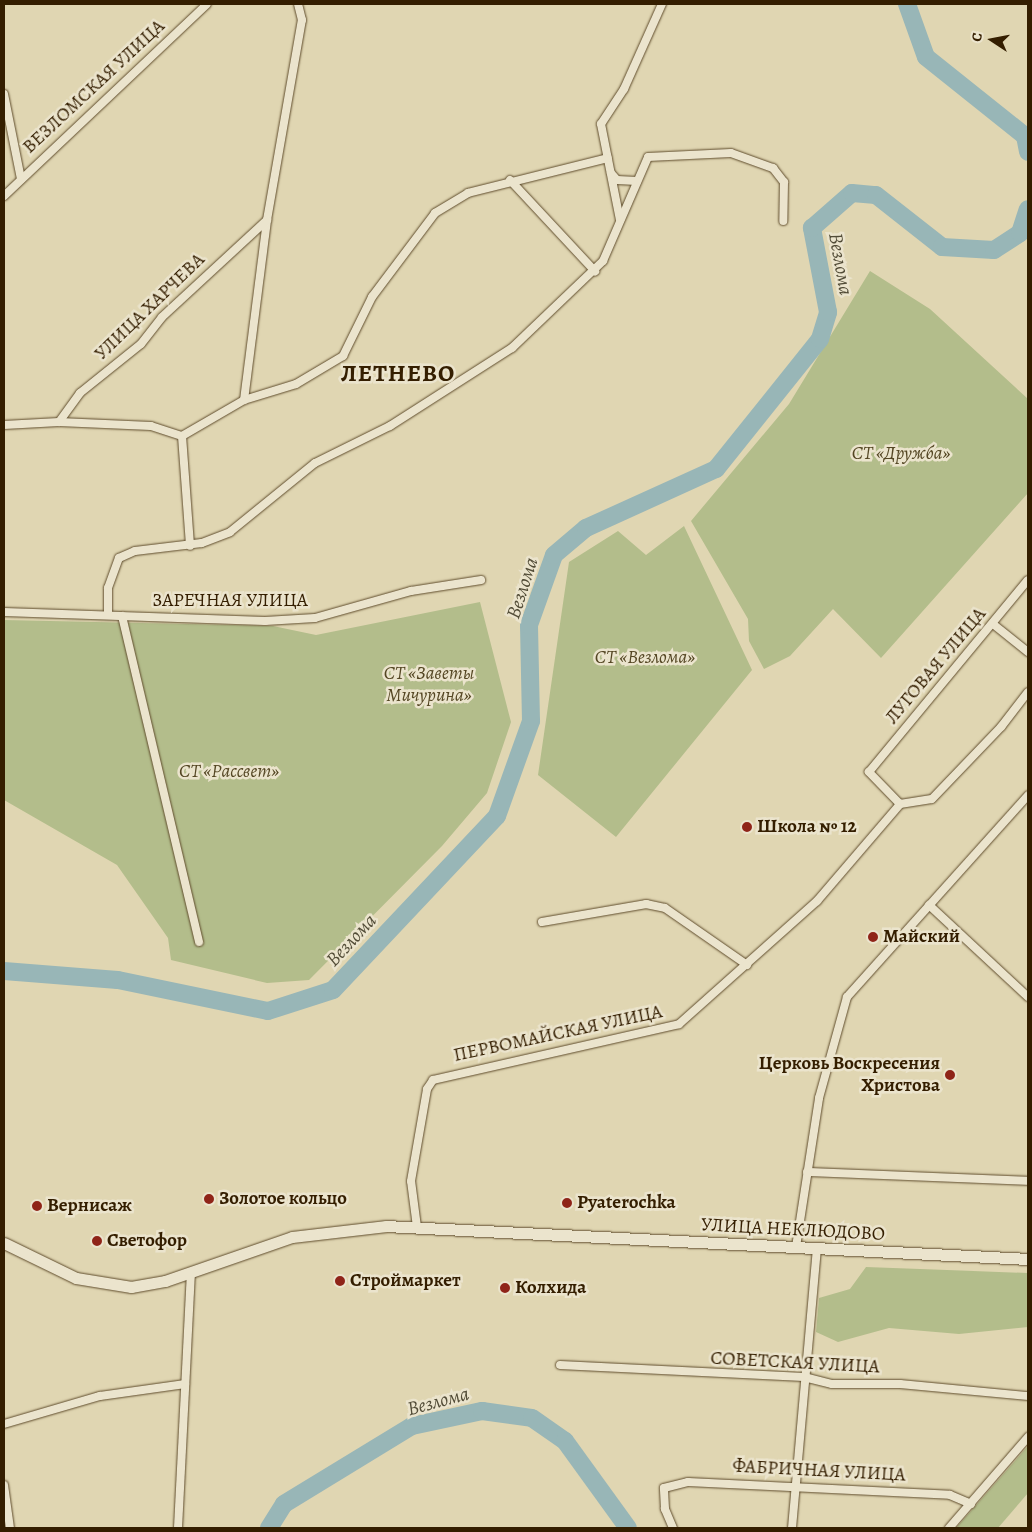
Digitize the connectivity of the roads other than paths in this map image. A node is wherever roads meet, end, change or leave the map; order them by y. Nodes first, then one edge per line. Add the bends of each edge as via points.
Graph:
1 (207, 4) edge
2 (298, 4) edge
3 (662, 4) edge
4 (4, 94) edge
5 (608, 158) junction
6 (611, 173) junction
7 (21, 179) junction
8 (510, 180) junction
9 (637, 181) junction
10 (4, 196) edge
11 (267, 220) junction
12 (783, 221) dead end
13 (621, 222) junction
14 (595, 271) junction
15 (244, 400) junction
16 (59, 422) junction
17 (4, 425) edge
18 (182, 436) junction
19 (190, 546) junction
20 (481, 580) dead end
21 (1028, 580) edge
22 (4, 612) edge
23 (108, 615) junction
24 (122, 616) junction
25 (993, 624) junction
26 (1028, 652) edge
27 (1028, 692) edge
28 (1028, 795) edge
29 (900, 804) junction
30 (929, 905) junction
31 (542, 922) dead end
32 (199, 942) dead end
33 (747, 965) junction
34 (1028, 996) edge
35 (807, 1172) junction
36 (1028, 1181) edge
37 (417, 1228) junction
38 (4, 1243) edge
39 (796, 1247) junction
40 (817, 1249) junction
41 (1028, 1259) edge
42 (191, 1272) junction
43 (560, 1364) dead end
44 (804, 1377) junction
45 (185, 1384) junction
46 (1028, 1396) edge
47 (4, 1424) edge
48 (1028, 1437) edge
49 (4, 1486) edge
50 (796, 1486) junction
51 (971, 1504) junction
52 (10, 1528) edge
53 (178, 1528) edge
54 (673, 1528) edge
55 (792, 1528) edge
56 (949, 1528) edge

1 - 7 street, ВЕЗЛОМСКАЯ УЛИЦА
2 - 11 street via 302,20
3 - 5 street via 624,89 601,124
4 - 7 street
5 - 6 street
5 - 8 street
6 - 9 street via 624,182
6 - 13 street
7 - 10 street, ВЕЗЛОМСКАЯ УЛИЦА
8 - 14 street
8 - 15 street via 468,192 435,213 372,297 343,356 296,384
9 - 12 street via 648,157 731,153 773,168 784,182
9 - 13 street
11 - 15 street
11 - 16 street, УЛИЦА ХАРЧЕВА via 162,317 141,344 80,393
13 - 14 street via 612,247
14 - 19 street via 489,365 390,426 315,464 230,532
15 - 18 street
16 - 17 street
16 - 18 street via 151,426
18 - 19 street
19 - 23 street via 135,551 119,558 108,588
20 - 24 street, ЗАРЕЧНАЯ УЛИЦА via 412,591 315,618
21 - 25 street, ЛУГОВАЯ УЛИЦА
22 - 23 street, ЗАРЕЧНАЯ УЛИЦА
23 - 24 street, ЗАРЕЧНАЯ УЛИЦА
24 - 32 street
25 - 26 street
25 - 29 street, ЛУГОВАЯ УЛИЦА via 869,772
27 - 29 street via 1002,727 932,799
28 - 30 street
29 - 33 street, ПЕРВОМАЙСКАЯ УЛИЦА via 817,901
30 - 34 street
30 - 35 street via 879,956 844,1002 821,1088
31 - 33 street via 646,904 665,908
33 - 37 street, ПЕРВОМАЙСКАЯ УЛИЦА via 713,998 674,1026 433,1080 427,1089 411,1181
35 - 36 street
35 - 39 street
37 - 39 main road, УЛИЦА НЕКЛЮДОВО
37 - 42 main road, УЛИЦА НЕКЛЮДОВО via 324,1230 262,1245
38 - 42 main road, УЛИЦА НЕКЛЮДОВО via 56,1270 95,1283 131,1287
39 - 40 main road, УЛИЦА НЕКЛЮДОВО
40 - 41 main road, УЛИЦА НЕКЛЮДОВО
40 - 44 street
42 - 45 street
43 - 44 street, СОВЕТСКАЯ УЛИЦА
44 - 46 street, СОВЕТСКАЯ УЛИЦА via 832,1384 900,1384
44 - 50 street
45 - 47 street via 100,1396
45 - 53 street
48 - 51 street
49 - 52 street
50 - 51 street, ФАБРИЧНАЯ УЛИЦА via 950,1495
50 - 54 street, ФАБРИЧНАЯ УЛИЦА via 706,1481 664,1488 665,1509
50 - 55 street
51 - 56 street

